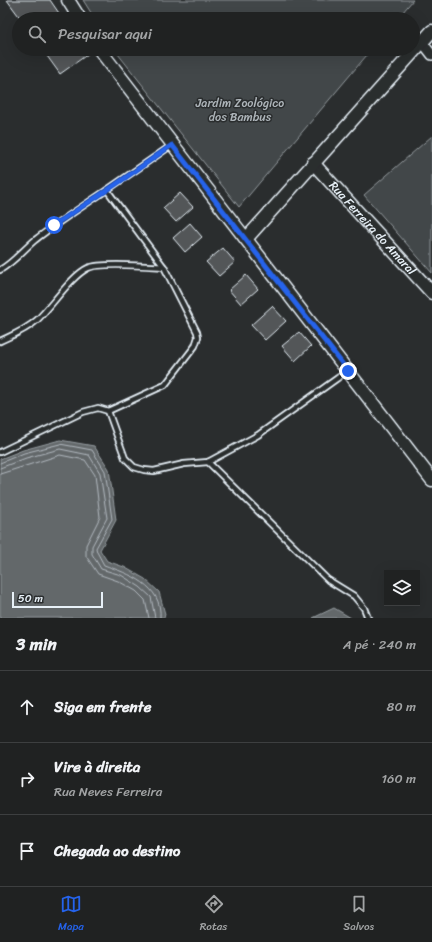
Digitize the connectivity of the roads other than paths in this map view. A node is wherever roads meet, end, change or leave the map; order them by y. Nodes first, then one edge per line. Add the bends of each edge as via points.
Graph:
1 (68, 0) edge
2 (76, 12) edge
3 (432, 31) edge
4 (422, 42) joint
5 (432, 55) edge
6 (105, 56) edge
7 (409, 56) edge
8 (172, 145) junction
9 (313, 163) junction
10 (107, 190) junction
11 (246, 239) junction
12 (164, 267) junction
13 (0, 270) edge
14 (432, 293) edge
15 (0, 341) edge
16 (348, 371) junction
17 (108, 411) junction
18 (0, 452) edge
19 (208, 462) junction
20 (432, 480) edge
21 (368, 618) edge

1 - 2 street
3 - 4 street
4 - 5 street
6 - 8 street
7 - 9 street
8 - 10 lane
8 - 11 street
9 - 11 street
9 - 14 street, Rua Ferreira do Amaral
10 - 12 lane
10 - 13 lane via 54,225
11 - 16 street
12 - 15 lane via 100,265 88,268 37,320 24,330
12 - 17 lane via 198,332 195,346 165,385
16 - 19 lane via 258,435
16 - 20 street
17 - 18 lane via 98,408 83,412
17 - 19 lane via 125,458 134,467 154,471
19 - 21 lane via 328,580 354,596

